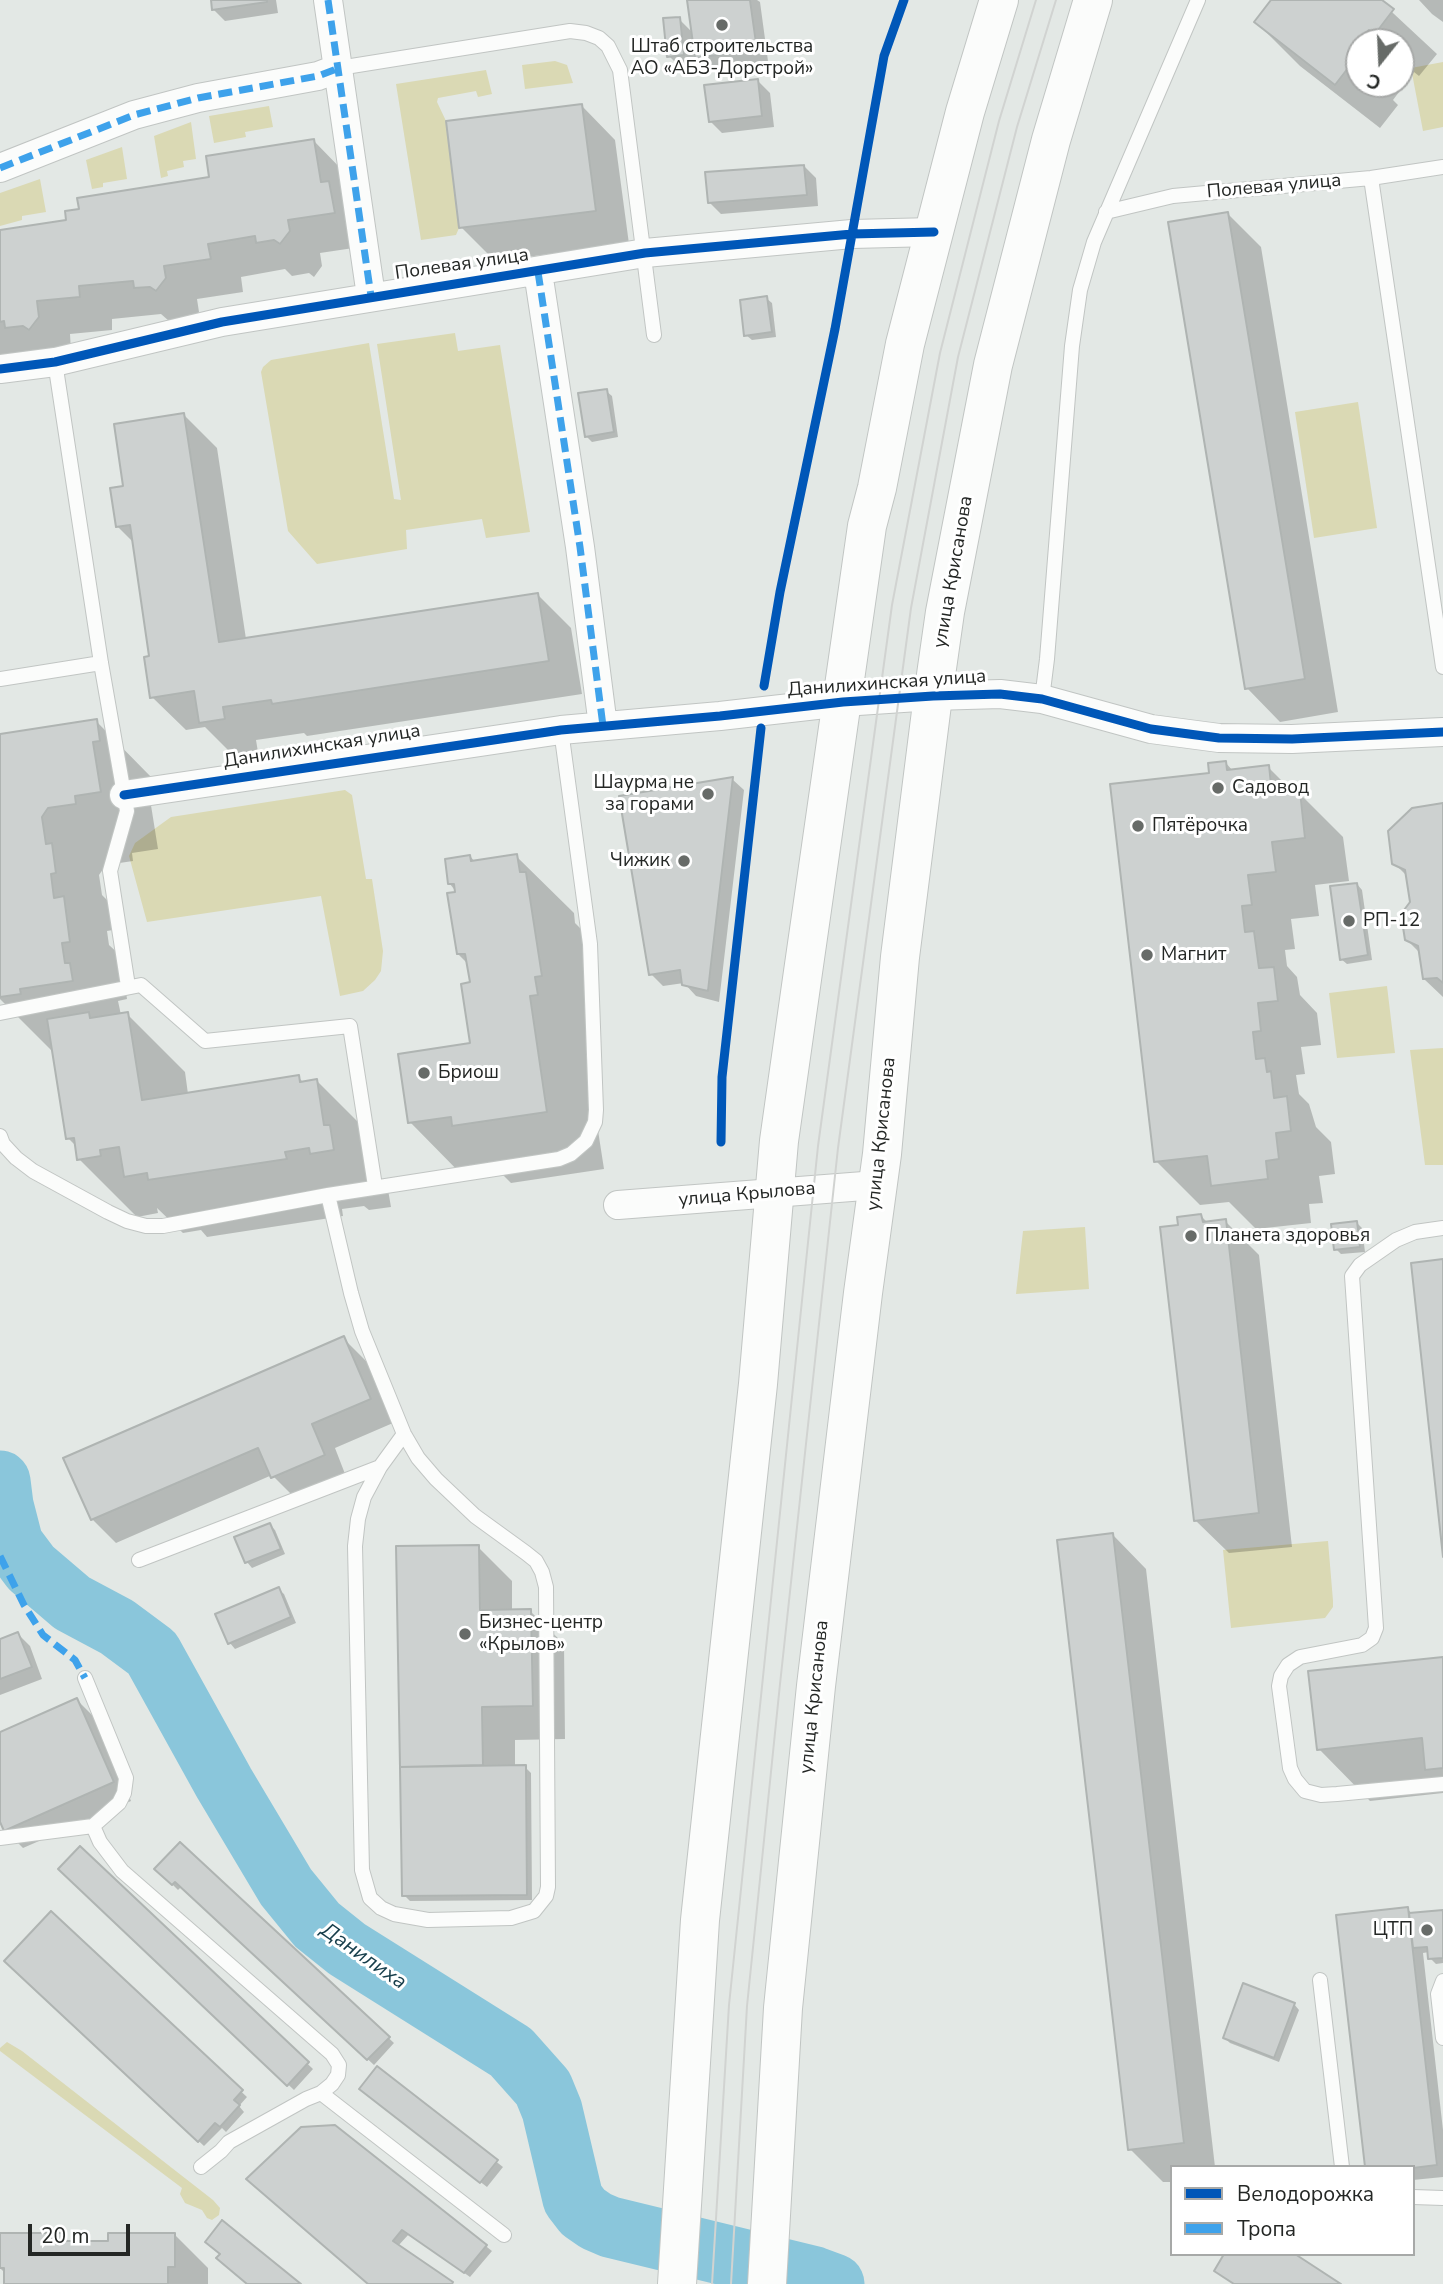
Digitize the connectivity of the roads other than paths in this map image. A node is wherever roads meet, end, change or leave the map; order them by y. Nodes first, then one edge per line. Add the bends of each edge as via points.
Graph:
1 (328, 0) edge
2 (999, 0) edge
3 (1093, 0) edge
4 (1198, 0) edge
5 (339, 68) junction
6 (0, 167) edge
7 (1443, 167) edge
8 (1371, 178) junction
9 (1107, 212) junction
10 (934, 232) junction
11 (645, 253) junction
12 (538, 272) junction
13 (371, 296) junction
14 (654, 335) dead end
15 (55, 362) junction
16 (0, 369) edge
17 (101, 663) junction
18 (1443, 667) edge
19 (0, 679) edge
20 (933, 696) junction
21 (1042, 699) junction
22 (843, 702) junction
23 (603, 726) junction
24 (561, 730) junction
25 (1443, 732) edge
26 (124, 795) junction
27 (128, 986) junction
28 (0, 1013) edge
29 (0, 1136) edge
30 (877, 1185) junction
31 (375, 1186) junction
32 (775, 1193) junction
33 (328, 1195) junction
34 (618, 1205) dead end
35 (1443, 1228) edge
36 (404, 1434) junction
37 (380, 1467) junction
38 (139, 1560) dead end
39 (85, 1678) dead end
40 (1443, 1784) edge
41 (93, 1826) junction
42 (0, 1838) edge
43 (1320, 1980) dead end
44 (1443, 1981) edge
45 (1443, 2038) edge
46 (321, 2093) junction
47 (1342, 2165) edge
48 (201, 2167) dead end
49 (1415, 2197) edge
50 (1443, 2198) edge
51 (504, 2235) dead end
52 (677, 2284) edge
53 (767, 2284) edge

1 - 5 street
2 - 10 main road
3 - 20 main road, улица Крисанова via 1051,140 993,365
4 - 9 lane
5 - 6 street via 134,115
5 - 11 lane via 570,31 599,38 620,70
5 - 13 street
7 - 8 lane, Полевая улица
8 - 9 lane, Полевая улица via 1173,196
8 - 18 lane
9 - 21 lane via 1094,242 1075,316
10 - 11 street, Полевая улица via 852,234
10 - 22 main road via 867,526
11 - 12 street, Полевая улица
11 - 14 lane
12 - 13 street, Полевая улица
12 - 23 street
13 - 15 street, Полевая улица via 222,322
15 - 16 street, Полевая улица
15 - 17 lane
17 - 19 lane
17 - 26 lane
20 - 21 street, Данилихинская улица via 1000,694
20 - 22 street, Данилихинская улица
20 - 30 main road, улица Крисанова
21 - 25 street, Данилихинская улица via 1151,729 1219,738
22 - 23 street, Данилихинская улица
22 - 32 main road
23 - 24 street, Данилихинская улица
24 - 26 street, Данилихинская улица
24 - 31 lane via 590,944 596,1110 591,1131 579,1149 559,1159
26 - 27 lane via 127,811 110,872
27 - 28 lane
27 - 31 lane via 141,985 205,1041 350,1026
29 - 33 lane via 33,1171 117,1217 146,1226
30 - 32 street, улица Крылова
30 - 53 main road, улица Крисанова via 816,1686 783,2008
31 - 33 lane
32 - 34 street, улица Крылова
32 - 52 main road via 700,1920
33 - 36 lane via 362,1331
35 - 40 lane via 1396,1240 1352,1276 1376,1628 1362,1645 1300,1657 1288,1665 1279,1686 1290,1768 1305,1790 1321,1795
36 - 37 lane
36 - 37 lane via 418,1458 456,1499 536,1561 546,1587 548,1887 541,1905 523,1915 412,1919 381,1908 370,1898 362,1870 355,1546 364,1497
37 - 38 lane
39 - 41 lane via 126,1778 119,1803
41 - 42 lane
41 - 46 lane via 122,1871 332,2054 339,2065 338,2075
43 - 47 lane
44 - 45 lane via 1438,1994
46 - 48 lane via 240,2134
46 - 51 lane
49 - 50 lane

